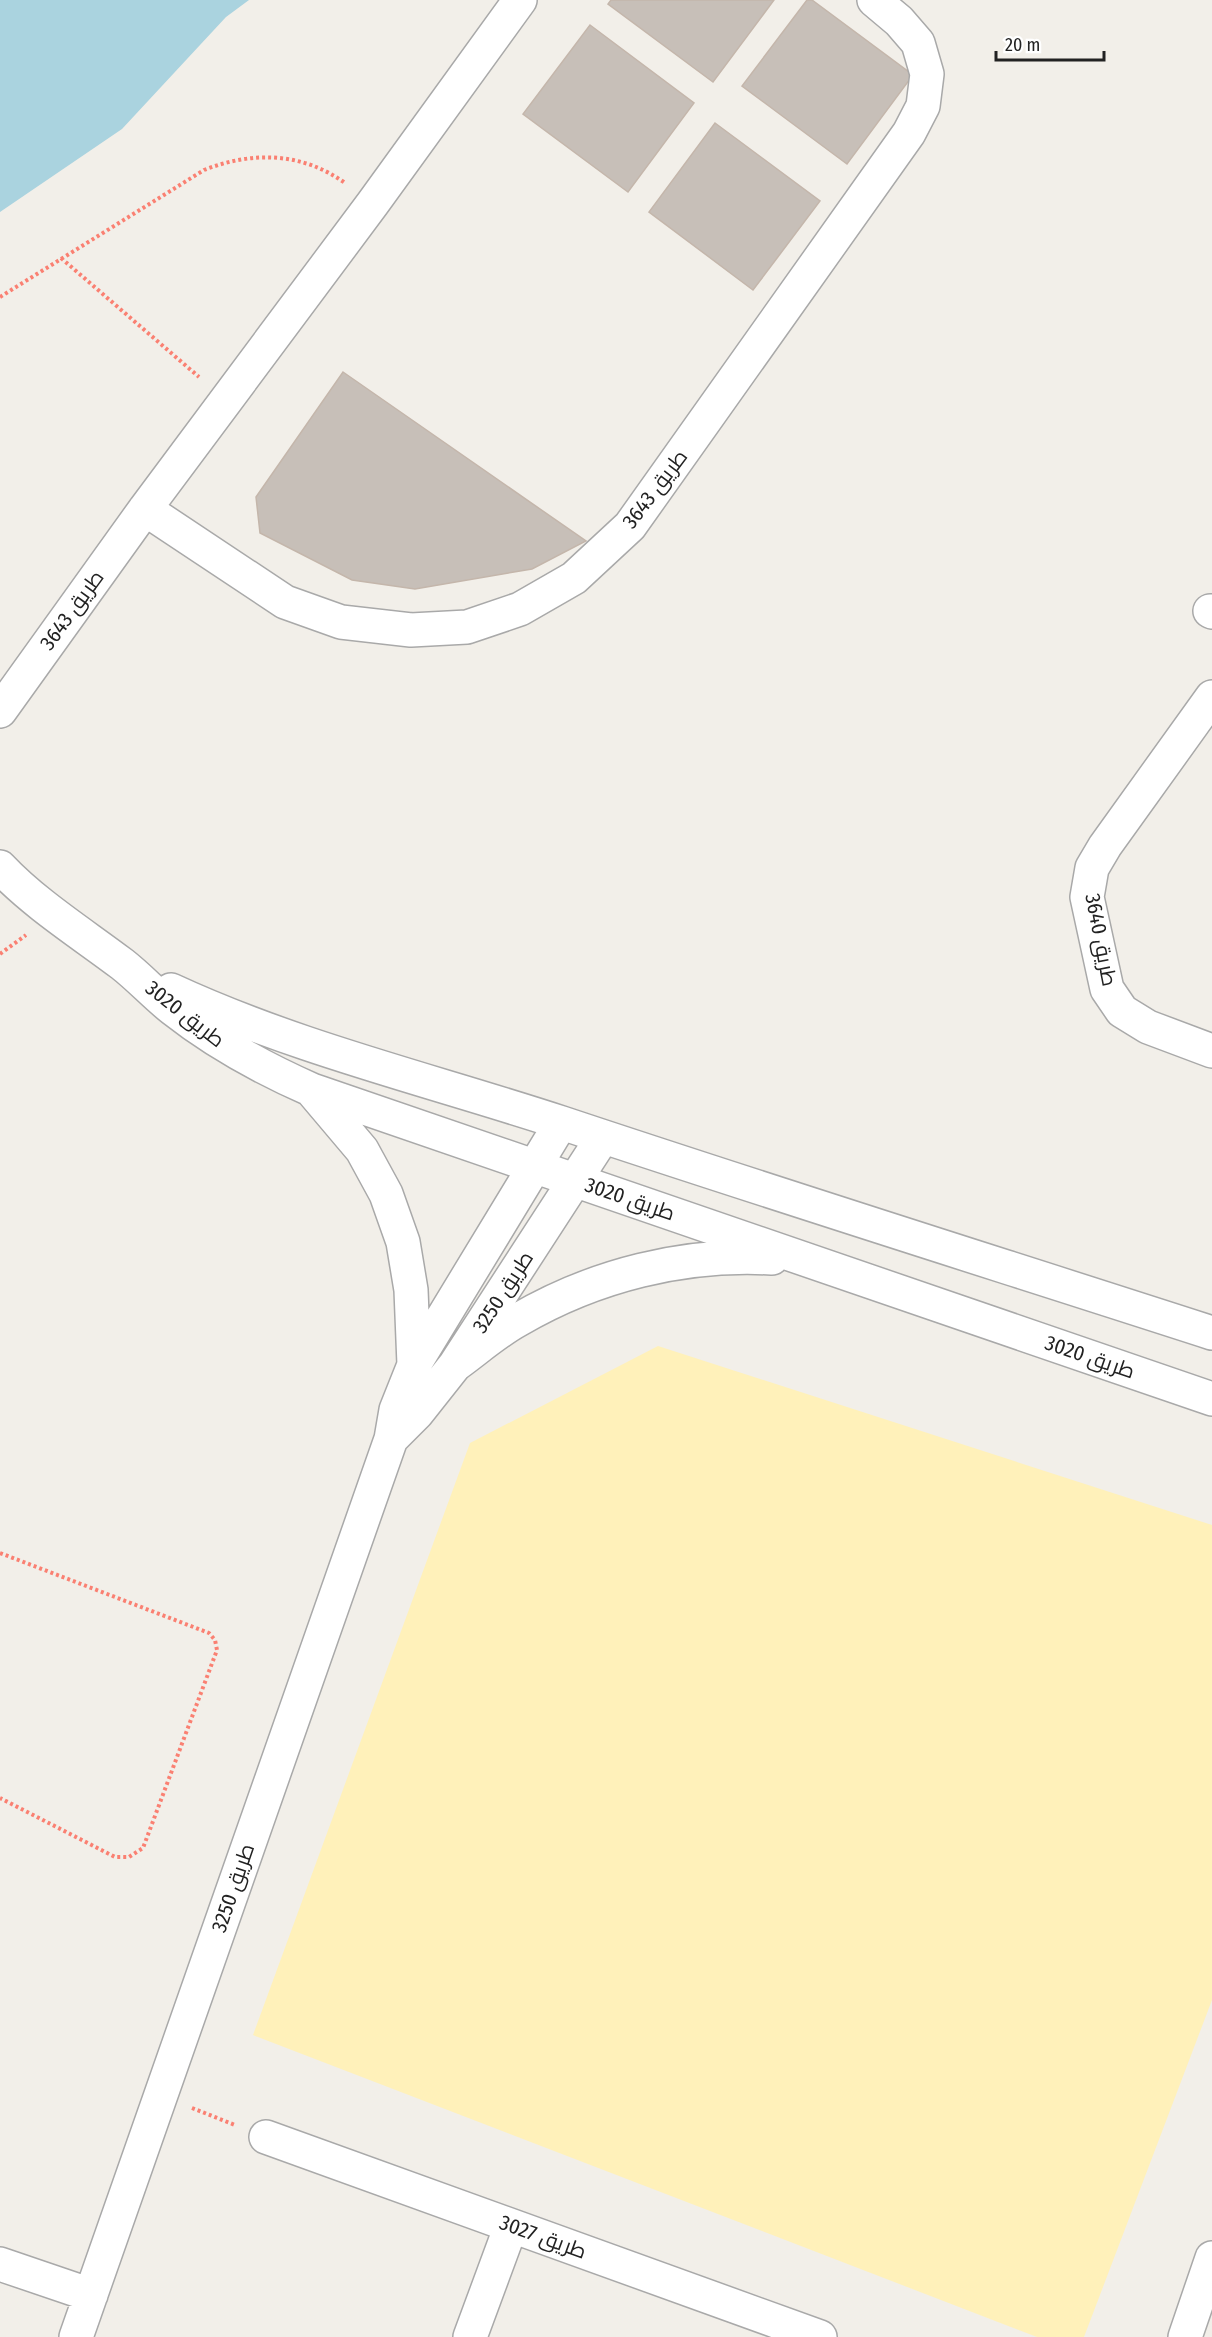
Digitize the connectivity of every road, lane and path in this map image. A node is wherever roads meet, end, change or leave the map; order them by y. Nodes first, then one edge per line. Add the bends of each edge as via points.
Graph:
1 (520, 0) edge
2 (874, 0) edge
3 (373, 203) junction
4 (61, 258) junction
5 (0, 297) edge
6 (226, 400) junction
7 (145, 509) junction
8 (1212, 697) edge
9 (0, 711) edge
10 (0, 867) edge
11 (131, 971) junction
12 (1212, 1051) edge
13 (312, 1090) junction
14 (561, 1123) junction
15 (603, 1137) junction
16 (534, 1167) junction
17 (575, 1181) junction
18 (812, 1261) junction
19 (1212, 1333) edge
20 (414, 1365) junction
21 (455, 1365) junction
22 (1212, 1399) edge
23 (391, 1438) junction
24 (0, 1553) edge
25 (0, 1798) edge
26 (160, 2096) junction
27 (266, 2137) joint
28 (511, 2226) junction
29 (1212, 2258) edge
30 (0, 2264) edge
31 (91, 2295) junction
32 (76, 2337) edge
33 (471, 2337) edge
34 (820, 2337) edge
35 (1185, 2337) edge

1 - 3 street, طريق 3643
2 - 7 street, طريق 3643 via 918,43 927,74 923,106 909,133 630,526 574,578 520,609 467,627 411,630 341,622 285,602
3 - 4 path via 334,175 304,162 264,156 245,158 204,170
3 - 6 street, طريق 3643
4 - 5 path
4 - 6 path
6 - 7 street, طريق 3643
7 - 9 street, طريق 3643
8 - 12 street, طريق 3640 via 1105,846 1092,868 1087,897 1107,988 1122,1011 1148,1027
10 - 11 street via 18,886
11 - 13 street, طريق 3020 via 171,1008 216,1040 262,1068
11 - 14 street, طريق 3020 via 293,1040
13 - 16 street, طريق 3020
13 - 20 street via 362,1150 386,1194 403,1242 411,1290
14 - 15 street, طريق 3020
14 - 16 street, طريق 3250
15 - 17 street, طريق 3250
15 - 19 street, طريق 3020
16 - 17 street, طريق 3020
16 - 20 street, طريق 3250
17 - 18 street, طريق 3020
17 - 21 street, طريق 3250
18 - 21 street via 725,1257 659,1265 586,1286 517,1320
18 - 22 street, طريق 3020
20 - 23 street, طريق 3250 via 399,1402
21 - 23 street, طريق 3250 via 417,1413
23 - 26 street, طريق 3250
24 - 25 path via 209,1633 216,1640 217,1650 143,1848 129,1857 115,1857
26 - 27 path
26 - 31 street, طريق 3250
27 - 28 street, طريق 3027
28 - 33 street
28 - 34 street, طريق 3027
29 - 35 street
30 - 31 street
31 - 32 street, طريق 3250

